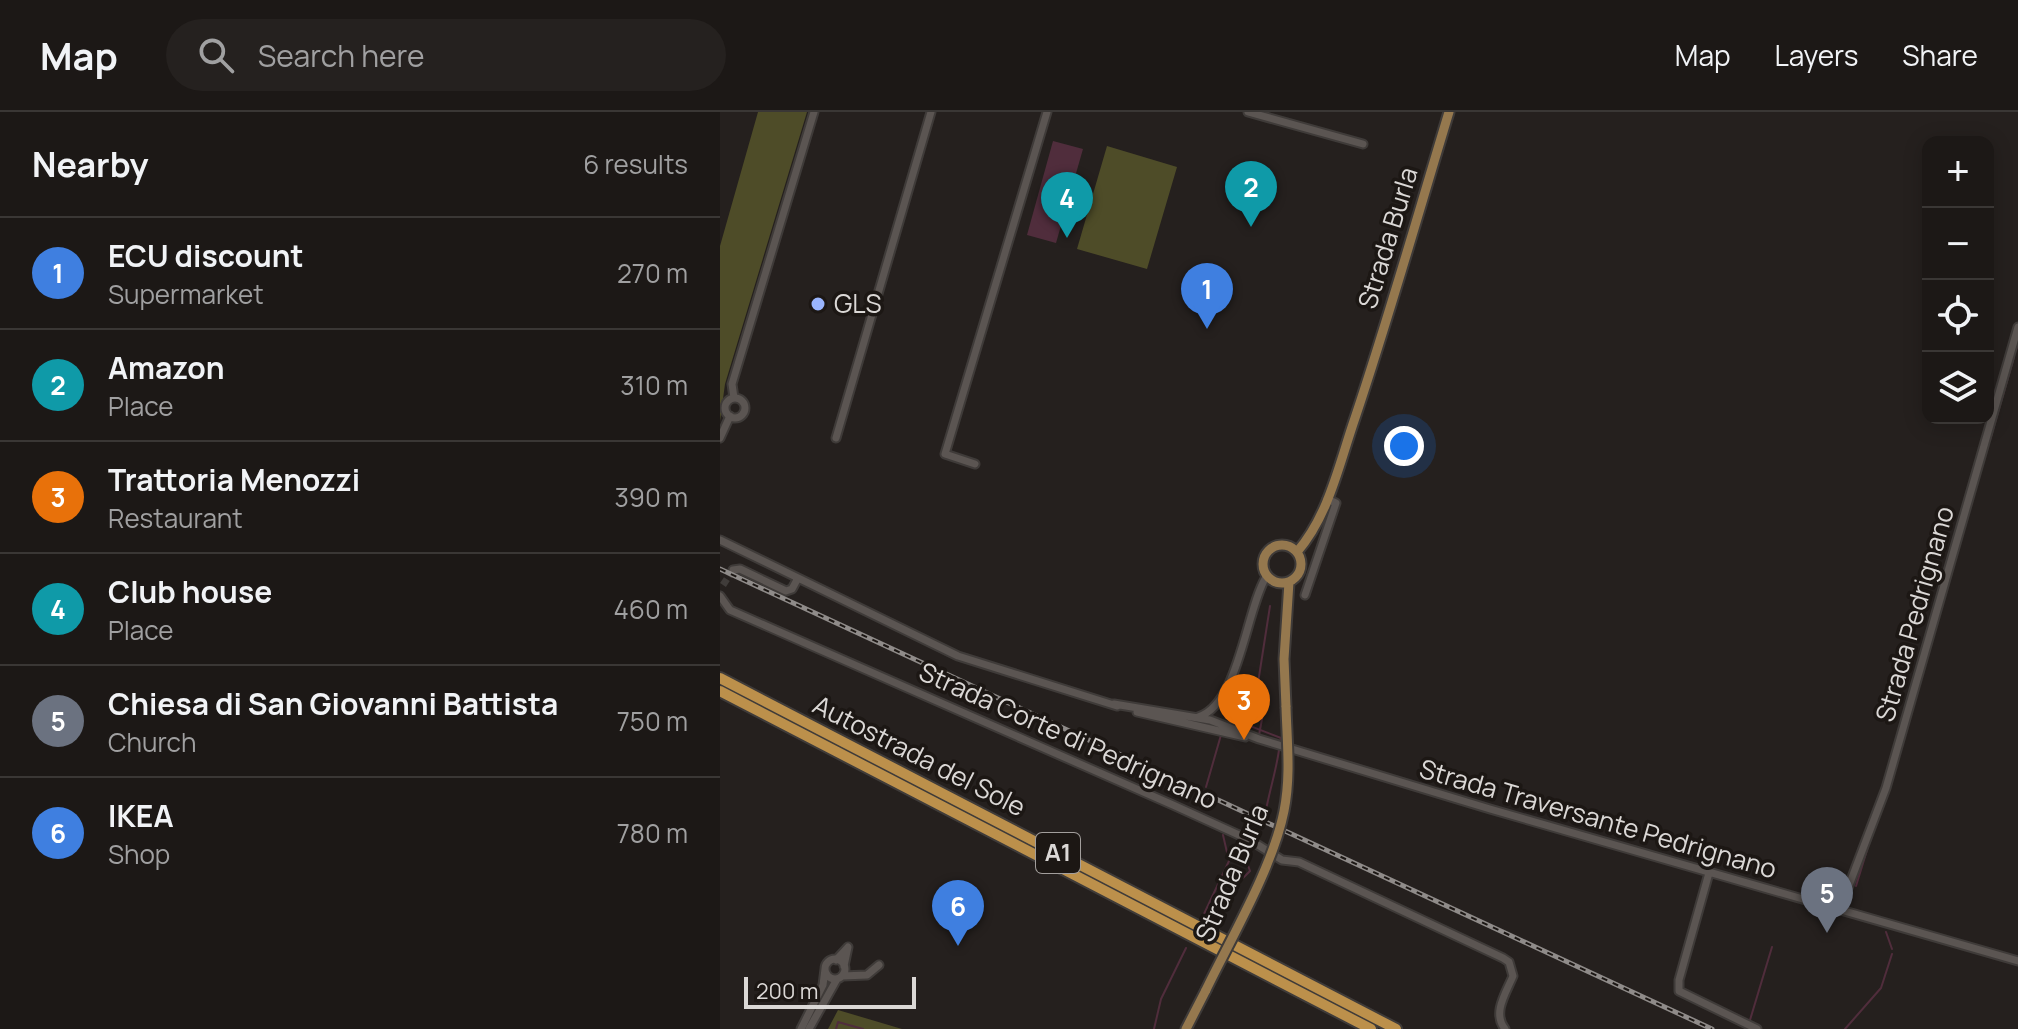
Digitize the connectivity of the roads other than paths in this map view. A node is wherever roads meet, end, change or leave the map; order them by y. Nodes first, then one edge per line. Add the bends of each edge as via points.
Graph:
1 (814, 112) edge
2 (931, 112) edge
3 (1047, 112) edge
4 (1248, 112) edge
5 (1449, 112) edge
6 (1363, 144) dead end
7 (2018, 327) edge
8 (734, 398) junction
9 (730, 416) junction
10 (720, 438) edge
11 (836, 438) dead end
12 (975, 464) dead end
13 (1327, 499) junction
14 (720, 538) edge
15 (1297, 552) junction
16 (733, 570) dead end
17 (1266, 577) junction
18 (798, 578) junction
19 (1289, 582) junction
20 (723, 585) dead end
21 (1305, 595) dead end
22 (720, 596) edge
23 (720, 678) edge
24 (720, 691) edge
25 (1114, 704) junction
26 (1217, 706) junction
27 (1156, 716) junction
28 (1210, 717) junction
29 (1225, 725) junction
30 (1216, 729) junction
31 (1259, 739) junction
32 (1709, 873) junction
33 (1840, 909) junction
34 (836, 960) junction
35 (2018, 961) edge
36 (879, 965) dead end
37 (825, 969) junction
38 (842, 972) junction
39 (801, 1029) edge
40 (809, 1029) edge
41 (1186, 1029) edge
42 (1371, 1029) edge
43 (1396, 1029) edge
44 (1505, 1029) edge
45 (1757, 1029) edge

1 - 8 street via 732,384
2 - 11 street
3 - 12 street via 945,454
4 - 6 street
5 - 13 main road, Strada Burla via 1383,335
7 - 33 street, Strada Pedrignano via 1886,788
8 - 9 street via 725,406
8 - 9 street via 745,409
9 - 10 street
13 - 15 main road, Strada Burla via 1319,523
13 - 21 street via 1336,503
14 - 18 street, Strada Traversante Pedrignano
15 - 17 main road via 1285,545 1268,550 1262,565
15 - 19 main road, Strada Burla via 1300,569
16 - 18 street via 786,591
17 - 19 main road
17 - 26 street
18 - 25 street, Strada Traversante Pedrignano via 958,656
19 - 41 main road, Strada Burla, bridge via 1284,815
20 - 22 street, Strada Corte di Pedrignano
22 - 44 street, Strada Corte di Pedrignano via 730,610 1173,805 1282,860 1299,862 1503,958 1513,976 1500,1008
23 - 43 highway, Autostrada del Sole / A1
24 - 42 highway, Autostrada del Sole / A1
25 - 27 street, Strada Traversante Pedrignano
25 - 28 street, Strada Traversante Pedrignano
26 - 28 street
26 - 29 street
27 - 28 street, Strada Traversante Pedrignano
27 - 30 street, Strada Traversante Pedrignano
28 - 29 street, Strada Traversante Pedrignano
28 - 30 street
29 - 31 street, Strada Traversante Pedrignano
30 - 31 street, Strada Traversante Pedrignano
31 - 32 street, Strada Traversante Pedrignano
32 - 33 street, Strada Traversante Pedrignano
32 - 45 street via 1679,991
33 - 35 street, Strada Traversante Pedrignano
34 - 37 street
34 - 38 street
34 - 38 street via 848,947
36 - 38 street via 872,974
37 - 38 street via 829,977
37 - 39 street via 823,985
38 - 40 street

